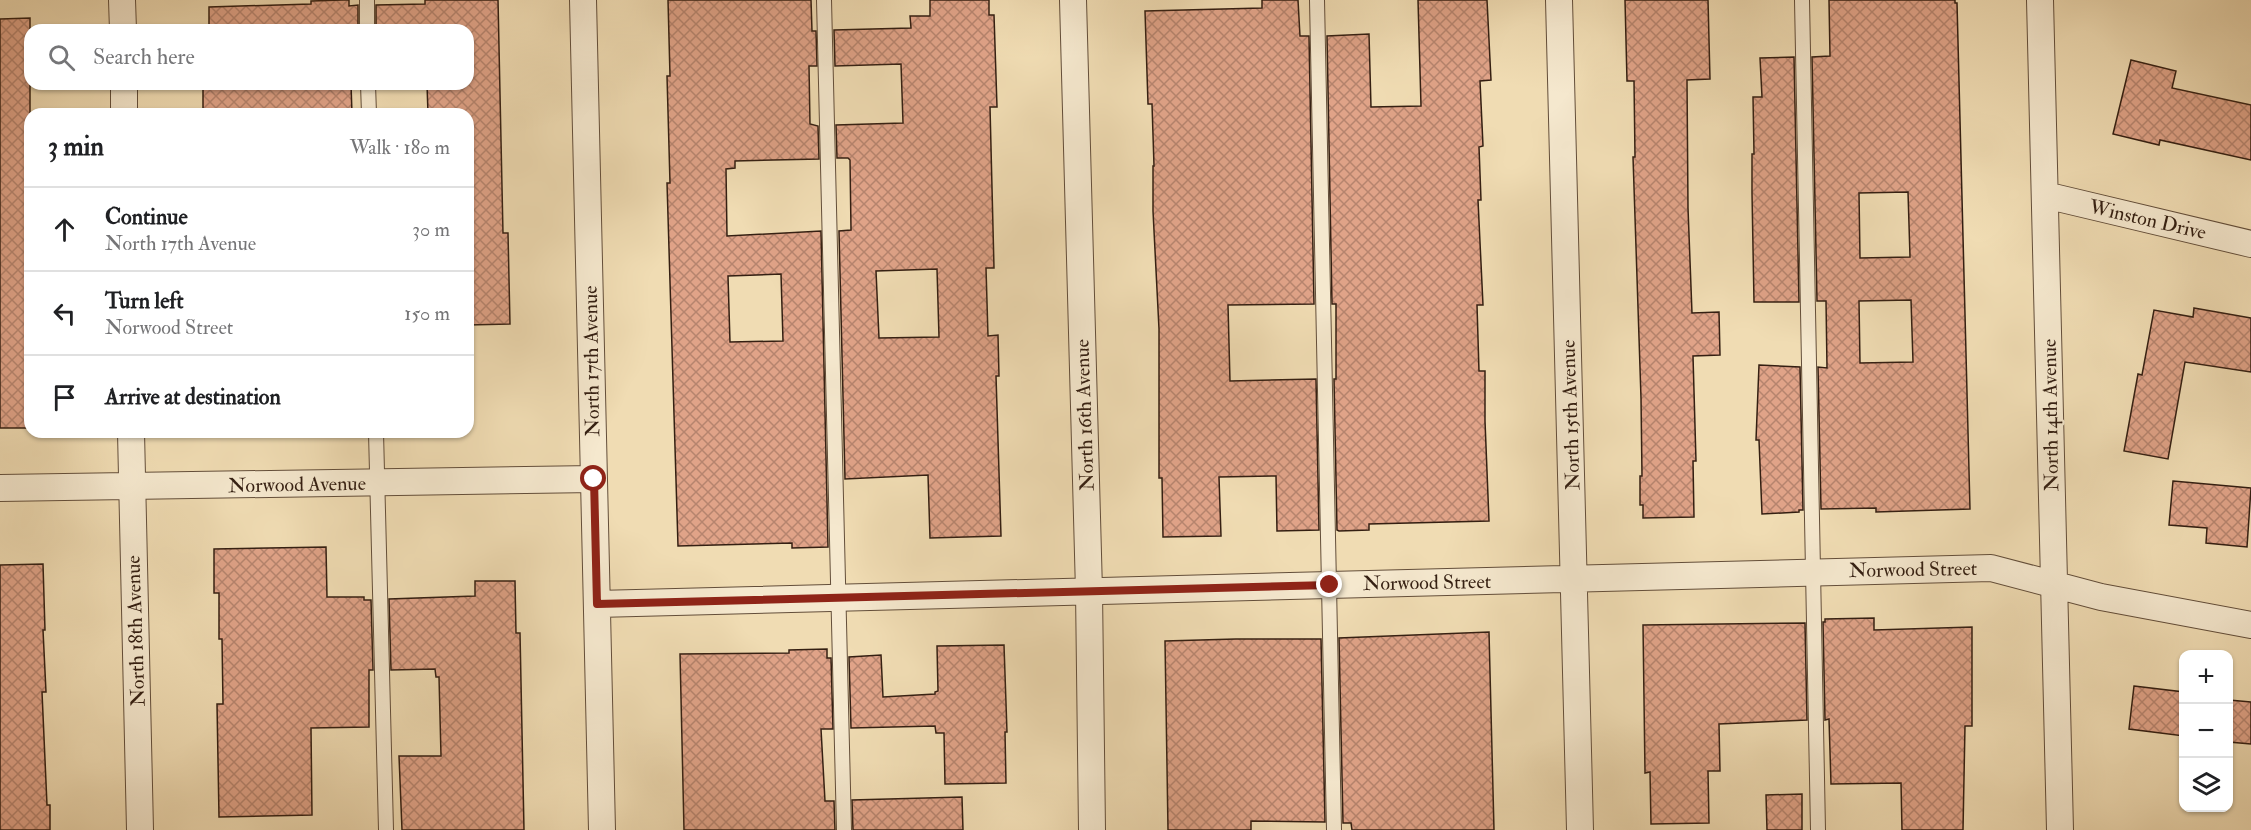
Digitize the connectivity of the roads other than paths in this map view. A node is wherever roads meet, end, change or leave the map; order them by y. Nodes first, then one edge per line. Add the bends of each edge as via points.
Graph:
1 (122, 0) edge
2 (366, 0) edge
3 (583, 0) edge
4 (824, 0) edge
5 (1073, 0) edge
6 (1317, 0) edge
7 (1559, 0) edge
8 (1802, 0) edge
9 (2040, 0) edge
10 (123, 24) edge
11 (367, 24) edge
12 (124, 90) edge
13 (368, 90) edge
14 (124, 108) edge
15 (369, 108) edge
16 (2045, 195) junction
17 (2251, 244) edge
18 (131, 438) edge
19 (376, 438) edge
20 (594, 479) junction
21 (378, 482) junction
22 (132, 486) junction
23 (0, 488) edge
24 (1813, 572) junction
25 (1575, 579) junction
26 (2054, 584) junction
27 (1330, 585) junction
28 (1089, 591) junction
29 (838, 598) junction
30 (597, 604) junction
31 (2251, 625) edge
32 (140, 830) edge
33 (386, 830) edge
34 (602, 830) edge
35 (844, 830) edge
36 (1092, 830) edge
37 (1334, 830) edge
38 (1580, 830) edge
39 (1818, 830) edge
40 (2061, 830) edge

1 - 10 street
2 - 11 lane
3 - 20 street, North 17th Avenue
4 - 29 lane
5 - 28 street, North 16th Avenue
6 - 27 lane
7 - 25 street, North 15th Avenue
8 - 24 lane
9 - 16 street, North 14th Avenue
12 - 14 street
13 - 15 lane
16 - 17 street, Winston Drive
16 - 26 street, North 14th Avenue
18 - 22 street, North 18th Avenue
19 - 21 lane
20 - 21 street, Norwood Avenue
20 - 30 street, North 17th Avenue
21 - 22 street, Norwood Avenue
21 - 33 lane
22 - 23 street, Norwood Avenue
22 - 32 street, North 18th Avenue
24 - 25 street, Norwood Street
24 - 26 street, Norwood Street via 1991,568
24 - 39 lane
25 - 27 street, Norwood Street
25 - 38 street, North 15th Avenue
26 - 31 street, Norwood Street via 2101,597
26 - 40 street, North 14th Avenue
27 - 28 street, Norwood Street
27 - 37 lane
28 - 29 street, Norwood Street
28 - 36 street, North 16th Avenue
29 - 30 street, Norwood Street
29 - 35 lane
30 - 34 street, North 17th Avenue

